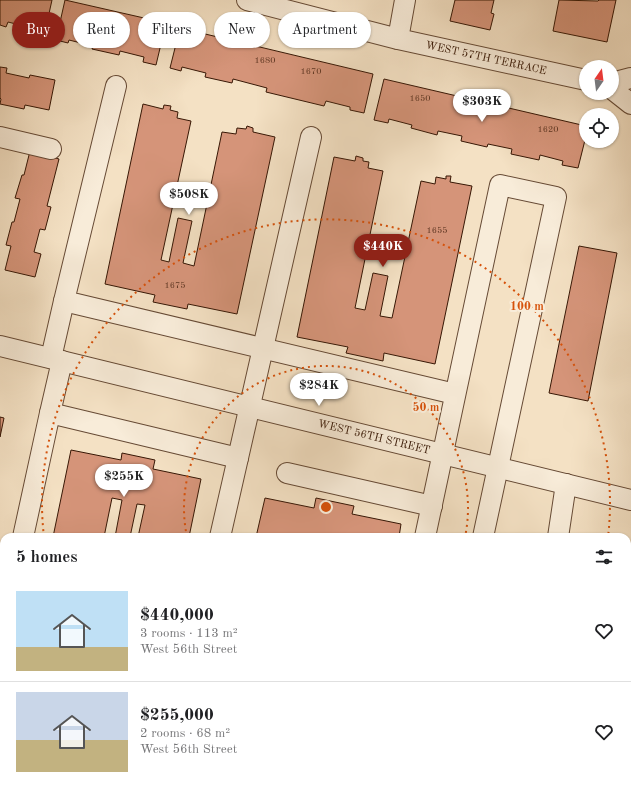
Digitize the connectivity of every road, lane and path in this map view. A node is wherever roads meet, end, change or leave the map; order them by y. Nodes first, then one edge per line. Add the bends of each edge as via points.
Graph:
1 (247, 0) edge
2 (405, 0) edge
3 (398, 39) junction
4 (579, 78) edge
5 (631, 78) edge
6 (619, 81) edge
7 (116, 86) dead end
8 (619, 95) edge
9 (631, 104) edge
10 (0, 136) edge
11 (311, 137) dead end
12 (51, 150) dead end
13 (64, 301) junction
14 (0, 346) edge
15 (263, 348) junction
16 (57, 360) junction
17 (456, 394) junction
18 (249, 407) junction
19 (50, 412) junction
20 (443, 454) junction
21 (238, 458) junction
22 (498, 467) junction
23 (287, 473) dead end
24 (566, 484) junction
25 (631, 500) edge
26 (432, 506) junction
27 (24, 533) edge
28 (221, 533) edge
29 (426, 533) edge
30 (484, 533) edge
31 (559, 533) edge

1 - 3 street, WEST 57TH TERRACE
2 - 3 street
3 - 4 street, WEST 57TH TERRACE
5 - 6 street
7 - 13 street
8 - 9 street
10 - 12 street
11 - 15 street
13 - 15 street
13 - 16 street
14 - 16 street, WEST 56TH STREET
15 - 17 street
15 - 18 street
16 - 18 street, WEST 56TH STREET
16 - 19 street
17 - 20 street
17 - 22 street via 500,185 556,197
18 - 20 street, WEST 56TH STREET
18 - 21 street
19 - 21 street
19 - 27 street
20 - 22 street, WEST 56TH STREET
20 - 26 street
21 - 28 street
22 - 24 street, WEST 56TH STREET
22 - 30 street
23 - 26 street
24 - 25 street, WEST 56TH STREET
24 - 31 street
26 - 29 street

